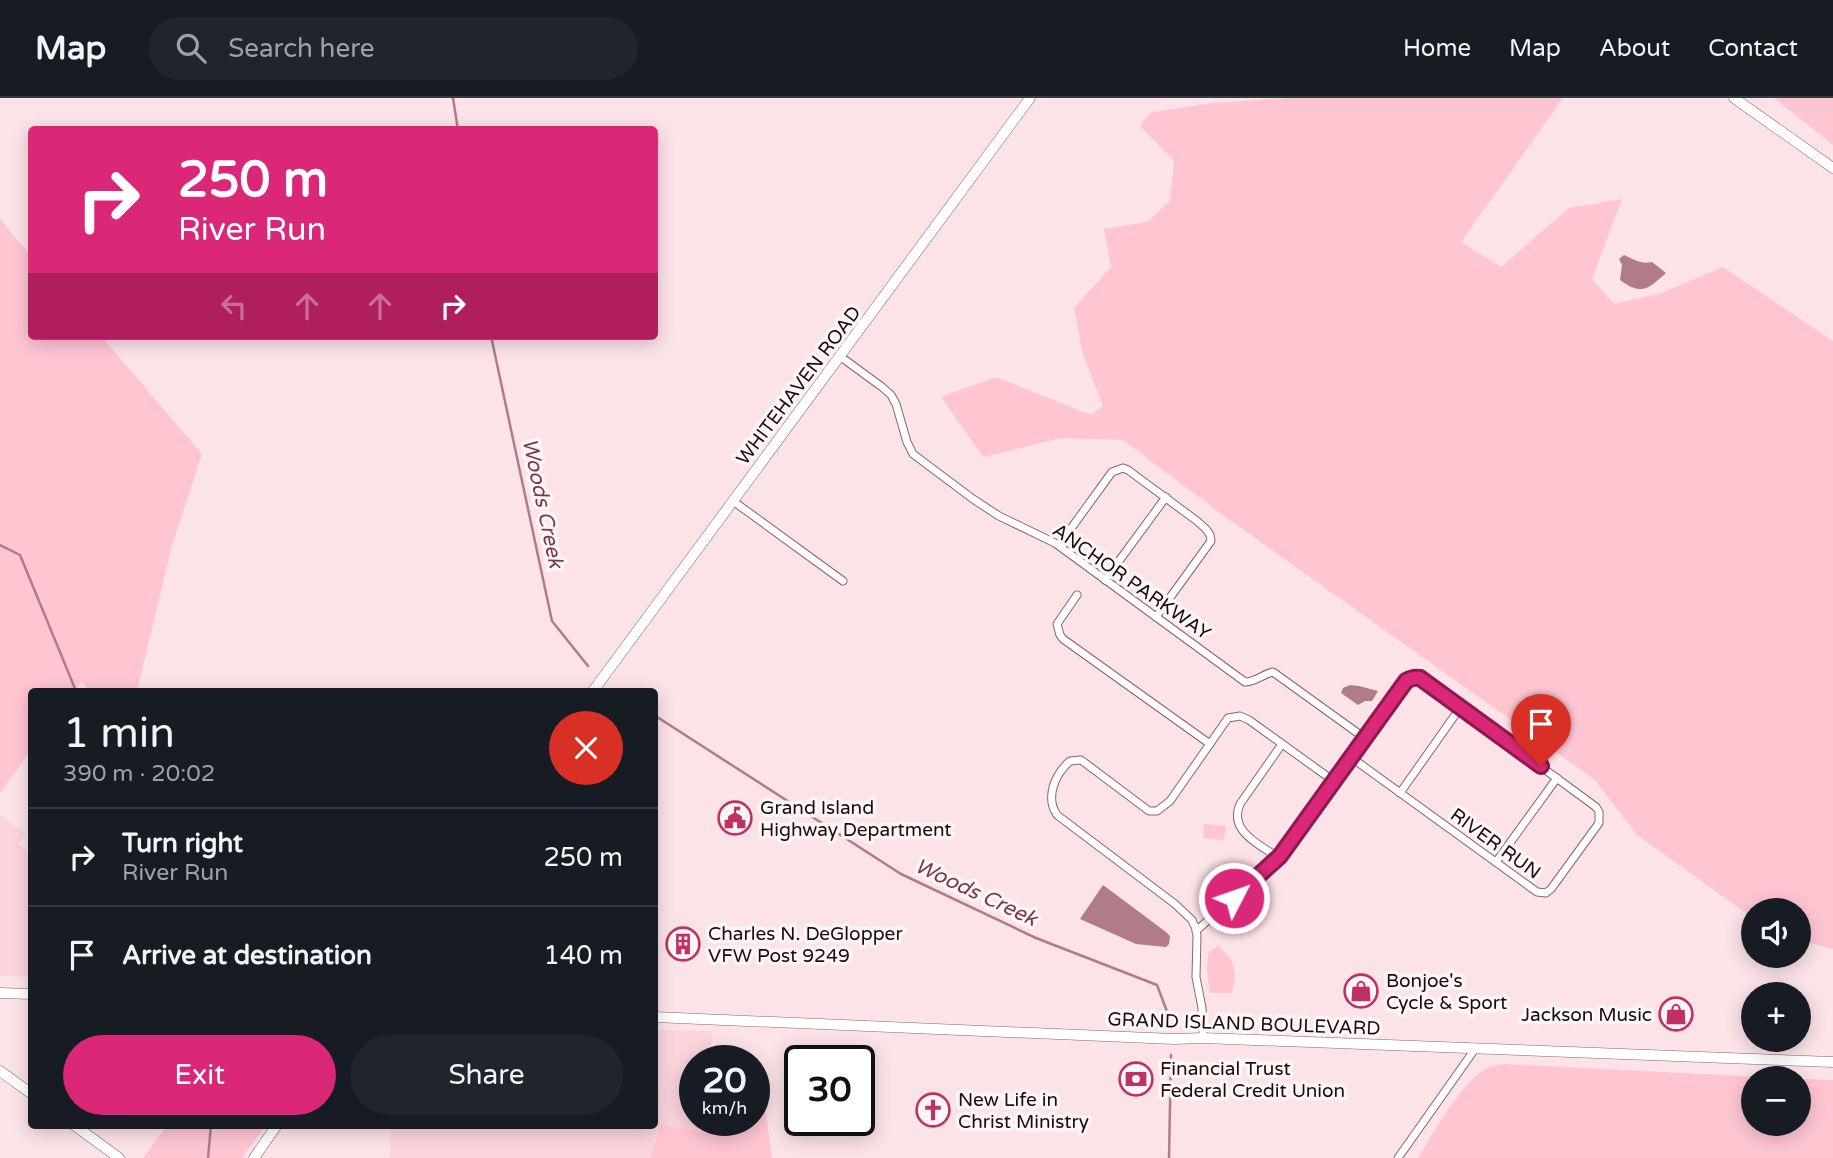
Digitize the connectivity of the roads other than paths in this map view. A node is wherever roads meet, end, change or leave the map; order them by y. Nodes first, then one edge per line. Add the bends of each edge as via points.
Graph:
1 (1030, 98) edge
2 (1734, 98) edge
3 (1833, 168) edge
4 (841, 357) junction
5 (1166, 498) junction
6 (733, 501) junction
7 (1059, 545) junction
8 (1105, 580) junction
9 (843, 581) dead end
10 (1077, 595) dead end
11 (1156, 617) junction
12 (595, 688) edge
13 (1460, 708) junction
14 (1366, 739) junction
15 (1210, 744) junction
16 (1282, 744) junction
17 (1352, 758) junction
18 (1557, 778) junction
19 (1335, 782) junction
20 (1400, 793) junction
21 (1279, 858) junction
22 (1496, 862) junction
23 (1196, 931) junction
24 (0, 993) edge
25 (28, 994) edge
26 (658, 1017) edge
27 (1203, 1038) junction
28 (1475, 1049) junction
29 (1833, 1062) edge
30 (0, 1071) edge
31 (28, 1091) edge
32 (79, 1129) edge
33 (274, 1129) edge
34 (119, 1158) edge
35 (254, 1158) edge
36 (1398, 1158) edge

1 - 4 main road, WHITEHAVEN ROAD
2 - 3 main road
4 - 6 main road, WHITEHAVEN ROAD
4 - 7 street, ANCHOR PARKWAY via 891,395 913,454 999,516
5 - 7 street via 1128,470 1112,472
5 - 8 street
5 - 11 street via 1206,529 1211,541
6 - 9 street
6 - 12 main road, WHITEHAVEN ROAD
7 - 8 street, ANCHOR PARKWAY
8 - 11 street, ANCHOR PARKWAY
10 - 15 street via 1057,624 1063,639
11 - 14 street, ANCHOR PARKWAY via 1245,682 1273,672
13 - 14 street, RIVER RUN via 1415,677 1406,681
13 - 18 street, RIVER RUN
13 - 20 street
14 - 17 street, RIVER RUN
15 - 16 street via 1228,718 1235,716 1250,720
15 - 23 street via 1170,801 1157,811 1149,811 1080,760 1070,761 1052,791 1056,816 1175,904 1192,920
16 - 19 street
16 - 21 street via 1237,814 1242,832
17 - 19 street, RIVER RUN
17 - 20 street, RIVER RUN
18 - 22 street
18 - 22 street, RIVER RUN via 1596,807 1599,823 1546,893 1537,892
19 - 21 street, RIVER RUN
20 - 22 street, RIVER RUN
21 - 23 street, RIVER RUN
23 - 27 street
24 - 25 main road
26 - 27 main road, GRAND ISLAND BOULEVARD
27 - 28 main road, GRAND ISLAND BOULEVARD
28 - 29 main road, GRAND ISLAND BOULEVARD
28 - 36 street
30 - 31 main road
32 - 34 main road
33 - 35 main road

